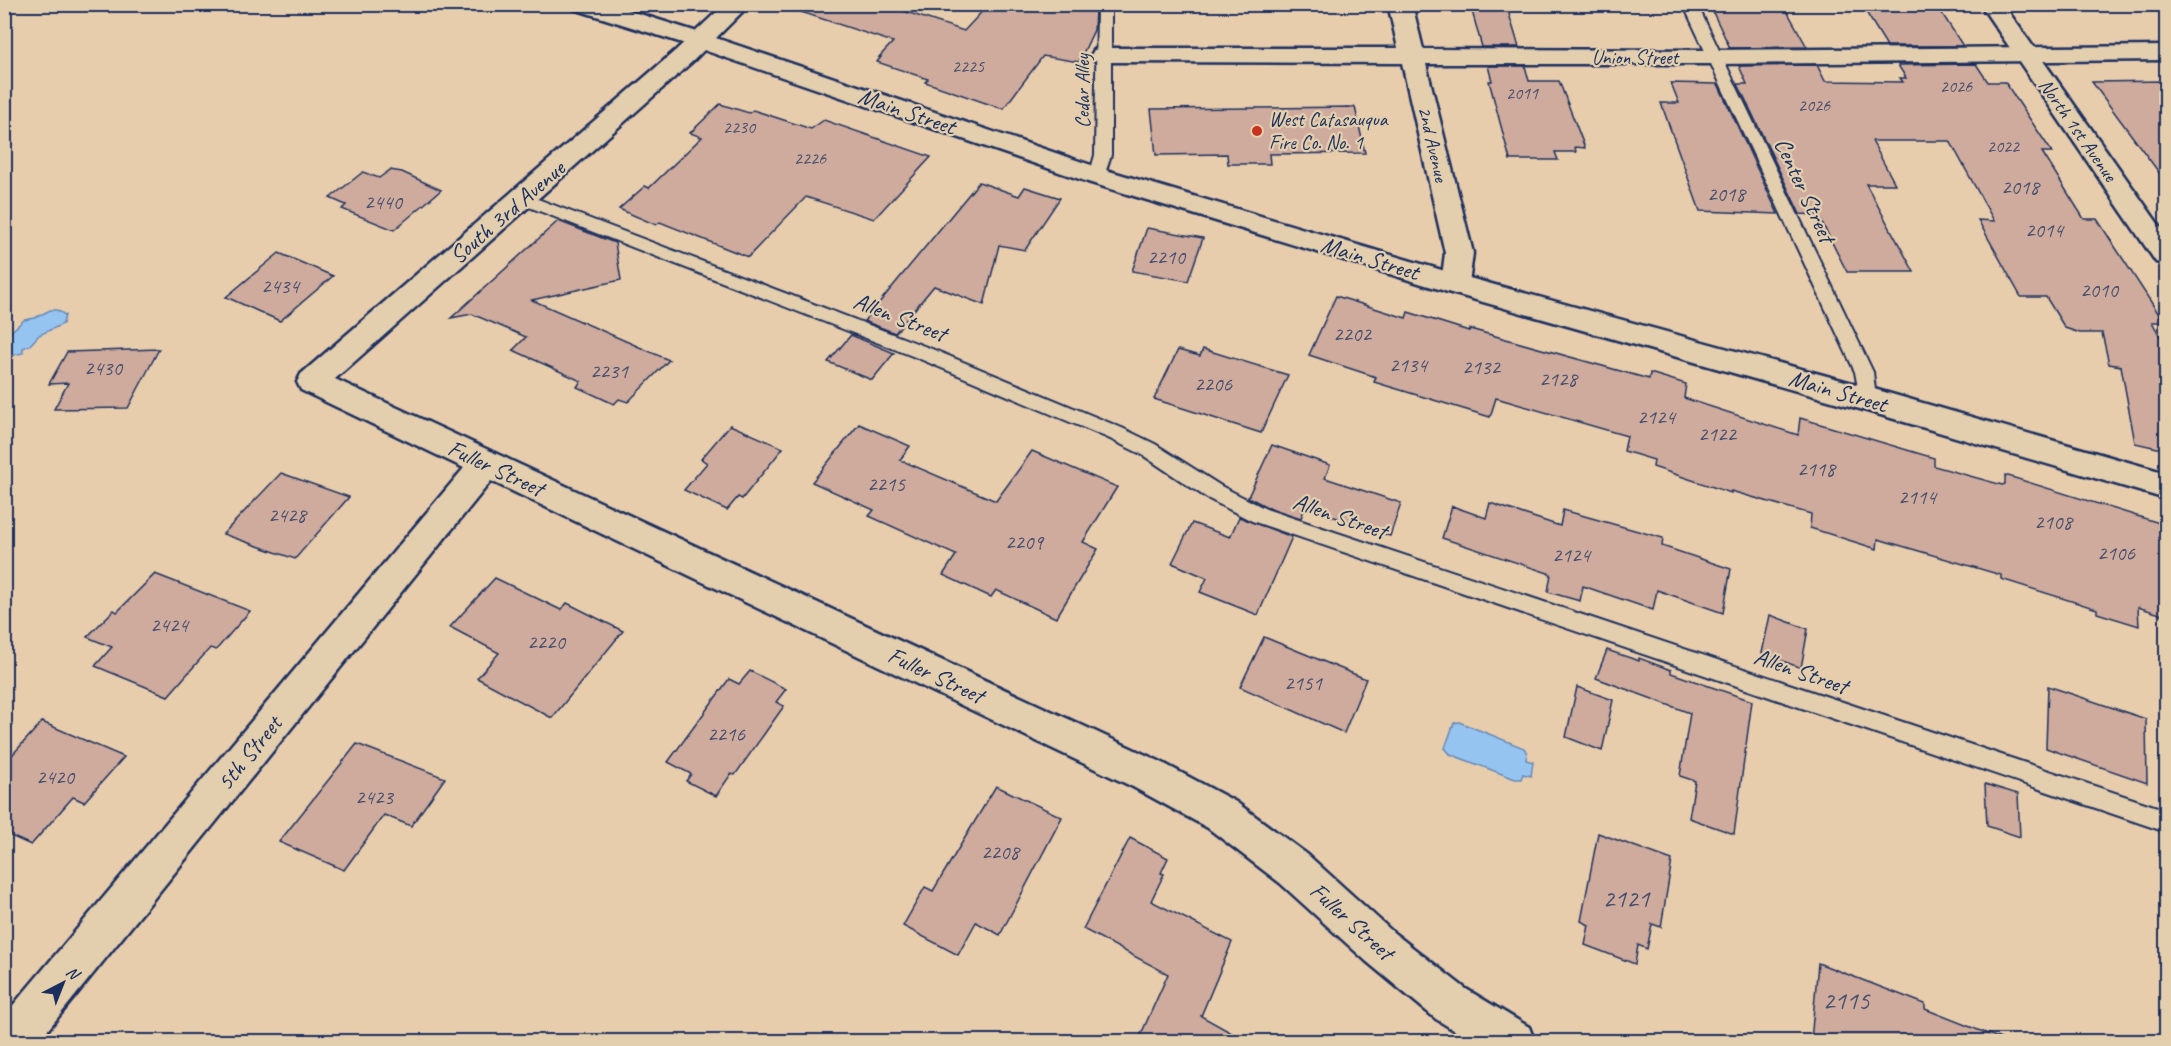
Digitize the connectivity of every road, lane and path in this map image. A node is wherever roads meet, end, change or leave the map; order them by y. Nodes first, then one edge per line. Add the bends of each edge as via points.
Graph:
1 (582, 4) edge
2 (739, 4) edge
3 (1104, 4) edge
4 (1400, 4) edge
5 (1690, 4) edge
6 (1991, 4) edge
7 (701, 41) junction
8 (2024, 54) junction
9 (2166, 54) edge
10 (1103, 55) junction
11 (1412, 56) junction
12 (1715, 57) junction
13 (1097, 176) junction
14 (522, 198) junction
15 (2166, 255) edge
16 (1455, 284) junction
17 (312, 382) joint
18 (1867, 399) junction
19 (486, 464) junction
20 (2166, 486) edge
21 (2166, 821) edge
22 (10, 1041) edge
23 (1514, 1041) edge

1 - 7 street, Main Street
2 - 7 street, South 3rd Avenue
3 - 10 lane, Cedar Alley
4 - 11 street, 2nd Avenue
5 - 12 lane, Center Street
6 - 8 street, North 1st Avenue
7 - 13 street, Main Street
7 - 14 street, South 3rd Avenue
8 - 9 street, Union Street
8 - 12 street, Union Street
8 - 15 street, North 1st Avenue
10 - 11 street, Union Street
10 - 13 lane, Cedar Alley via 1103,155
11 - 12 street, Union Street
11 - 16 street, 2nd Avenue via 1459,254
12 - 18 lane, Center Street via 1864,372
13 - 16 street, Main Street
14 - 17 street, South 3rd Avenue
14 - 21 lane, Allen Street via 926,354 1115,433 1259,516
16 - 18 street, Main Street
17 - 19 street, Fuller Street
18 - 20 street, Main Street
19 - 22 street, 5th Street
19 - 23 street, Fuller Street via 1146,774 1222,815 1294,869 1380,947 1451,1004

